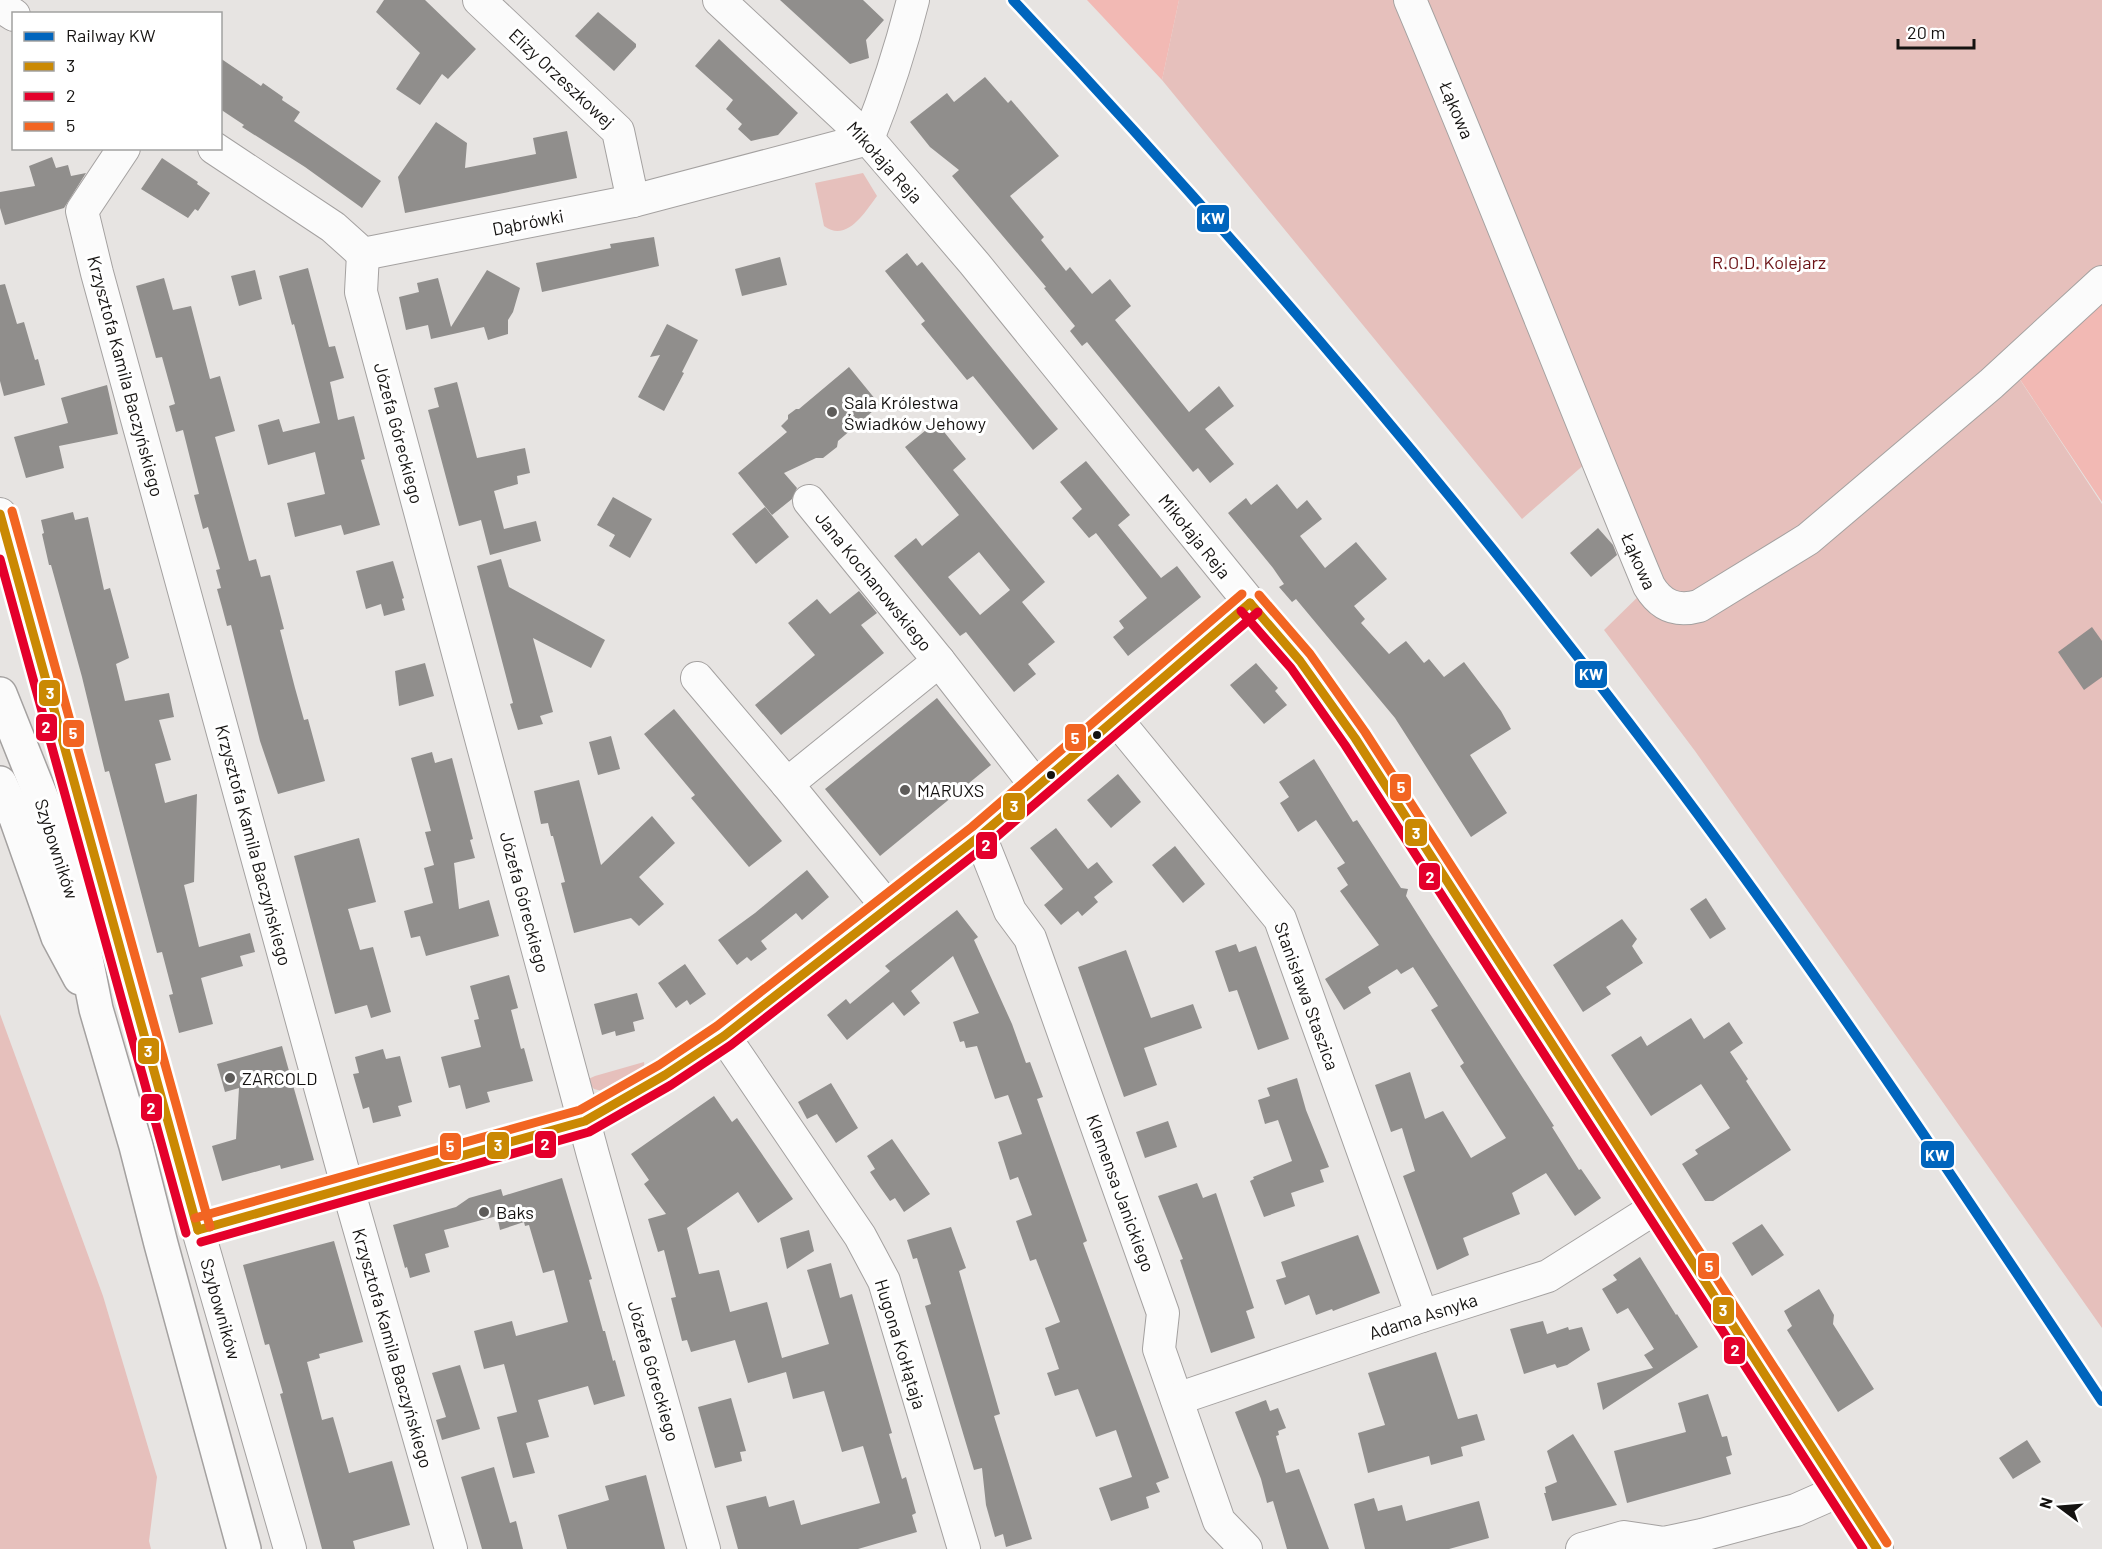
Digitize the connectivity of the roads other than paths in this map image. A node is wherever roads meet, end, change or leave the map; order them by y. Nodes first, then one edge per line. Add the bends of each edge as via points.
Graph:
1 (479, 0) edge
2 (719, 0) edge
3 (913, 0) edge
4 (1410, 0) edge
5 (868, 139) junction
6 (123, 150) edge
7 (217, 150) edge
8 (633, 201) junction
9 (363, 254) junction
10 (2102, 282) edge
11 (809, 501) dead end
12 (0, 514) edge
13 (1250, 603) junction
14 (939, 661) junction
15 (697, 678) dead end
16 (0, 694) edge
17 (1116, 719) junction
18 (0, 783) edge
19 (787, 784) junction
20 (1037, 787) junction
21 (980, 836) junction
22 (889, 909) junction
23 (96, 1009) junction
24 (724, 1036) junction
25 (585, 1121) junction
26 (348, 1189) junction
27 (1657, 1207) junction
28 (198, 1230) junction
29 (1422, 1316) junction
30 (1177, 1399) junction
31 (1839, 1491) junction
32 (244, 1549) edge
33 (290, 1549) edge
34 (451, 1549) edge
35 (704, 1549) edge
36 (964, 1549) edge
37 (1246, 1549) edge
38 (1582, 1549) edge
39 (1877, 1549) edge

1 - 8 street, Elizy Orzeszkowej via 618,131
2 - 5 street, Mikołaja Reja
3 - 5 street via 884,100
4 - 10 street, Łąkowa via 1594,456 1649,586 1665,604 1688,609 1699,606 1808,539 1991,384
5 - 8 street, Dąbrówki
5 - 13 street, Mikołaja Reja via 975,263
6 - 26 street, Krzysztofa Kamila Baczyńskiego via 82,211
7 - 9 street via 333,227
8 - 9 street, Dąbrówki
9 - 25 street, Józefa Góreckiego via 361,292
11 - 14 street, Jana Kochanowskiego
12 - 28 street, Szybowników
13 - 17 street
13 - 27 street, Mikołaja Reja via 1300,661 1354,738
14 - 19 street, Jana Kochanowskiego
14 - 20 street, Jana Kochanowskiego
15 - 19 street
16 - 23 main road, Szybowników via 44,803 75,903
17 - 20 street
17 - 29 street, Stanisława Staszica via 1280,919
18 - 23 main road, Szybowników via 58,937
19 - 22 street
20 - 21 street
21 - 22 street
21 - 30 street, Klemensa Janickiego via 1010,911 1030,938 1163,1313 1159,1349
22 - 24 street
23 - 32 main road, Szybowników
24 - 25 street
24 - 36 street, Hugona Kołłątaja via 860,1236 884,1281
25 - 26 street
25 - 35 street, Józefa Góreckiego
26 - 28 street
26 - 34 street, Krzysztofa Kamila Baczyńskiego
27 - 29 street, Adama Asnyka via 1548,1276
27 - 31 street, Mikołaja Reja
28 - 33 street, Szybowników
29 - 30 street, Adama Asnyka
30 - 37 street, Klemensa Janickiego via 1219,1521
31 - 38 street via 1796,1510 1702,1535 1664,1543 1624,1537
31 - 39 street, Mikołaja Reja

